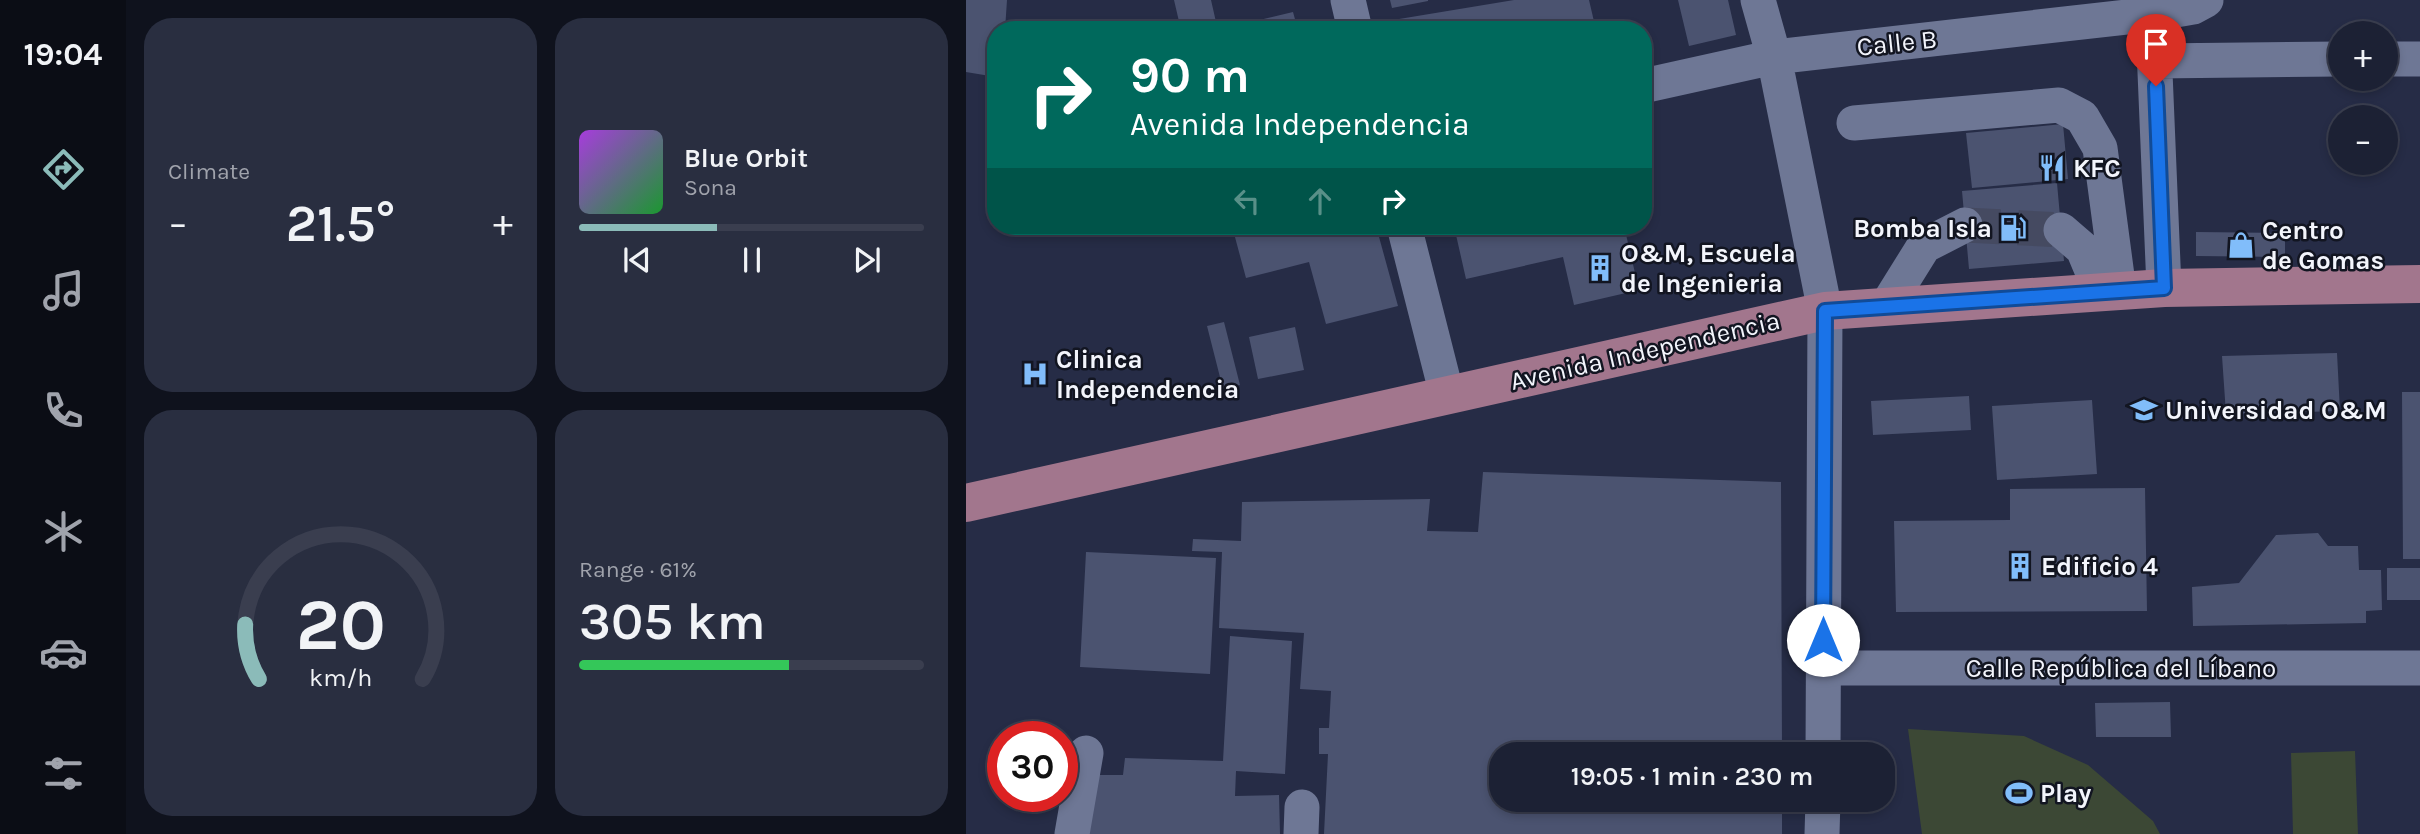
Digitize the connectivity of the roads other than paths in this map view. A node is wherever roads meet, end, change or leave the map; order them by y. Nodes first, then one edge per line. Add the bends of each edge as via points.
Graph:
1 (1348, 0) edge
2 (1758, 0) edge
3 (2206, 0) edge
4 (2152, 7) edge
5 (1353, 21) edge
6 (1774, 57) junction
7 (2328, 59) edge
8 (2398, 59) edge
9 (2420, 59) edge
10 (2155, 61) junction
11 (1652, 84) edge
12 (1854, 122) dead end
13 (1965, 225) tunnel mouth
14 (2061, 230) tunnel mouth
15 (1406, 235) edge
16 (2420, 284) edge
17 (2164, 288) junction
18 (2110, 292) junction
19 (1886, 307) junction
20 (1825, 311) junction
21 (1447, 395) junction
22 (966, 503) edge
23 (1823, 668) junction
24 (2420, 668) edge
25 (1823, 742) edge
26 (1086, 753) dead end
27 (1822, 812) edge
28 (1072, 834) edge
29 (1822, 834) edge

1 - 5 street
2 - 6 street
3 - 4 street, Calle B via 2193,7
4 - 6 street, Calle B
4 - 10 street
6 - 11 street, Calle B
6 - 20 street
7 - 10 street
8 - 9 street
10 - 17 street
12 - 18 street via 2059,105 2082,117 2101,148
13 - 19 street via 1924,246
14 - 18 street via 2083,249
15 - 21 street
16 - 17 main road, Avenida Independencia
17 - 18 main road, Avenida Independencia
18 - 19 main road, Avenida Independencia
19 - 20 main road, Avenida Independencia
20 - 21 main road, Avenida Independencia
20 - 23 street
21 - 22 main road, Avenida Independencia
23 - 24 street, Calle República del Líbano
23 - 25 street
26 - 28 street
27 - 29 street

